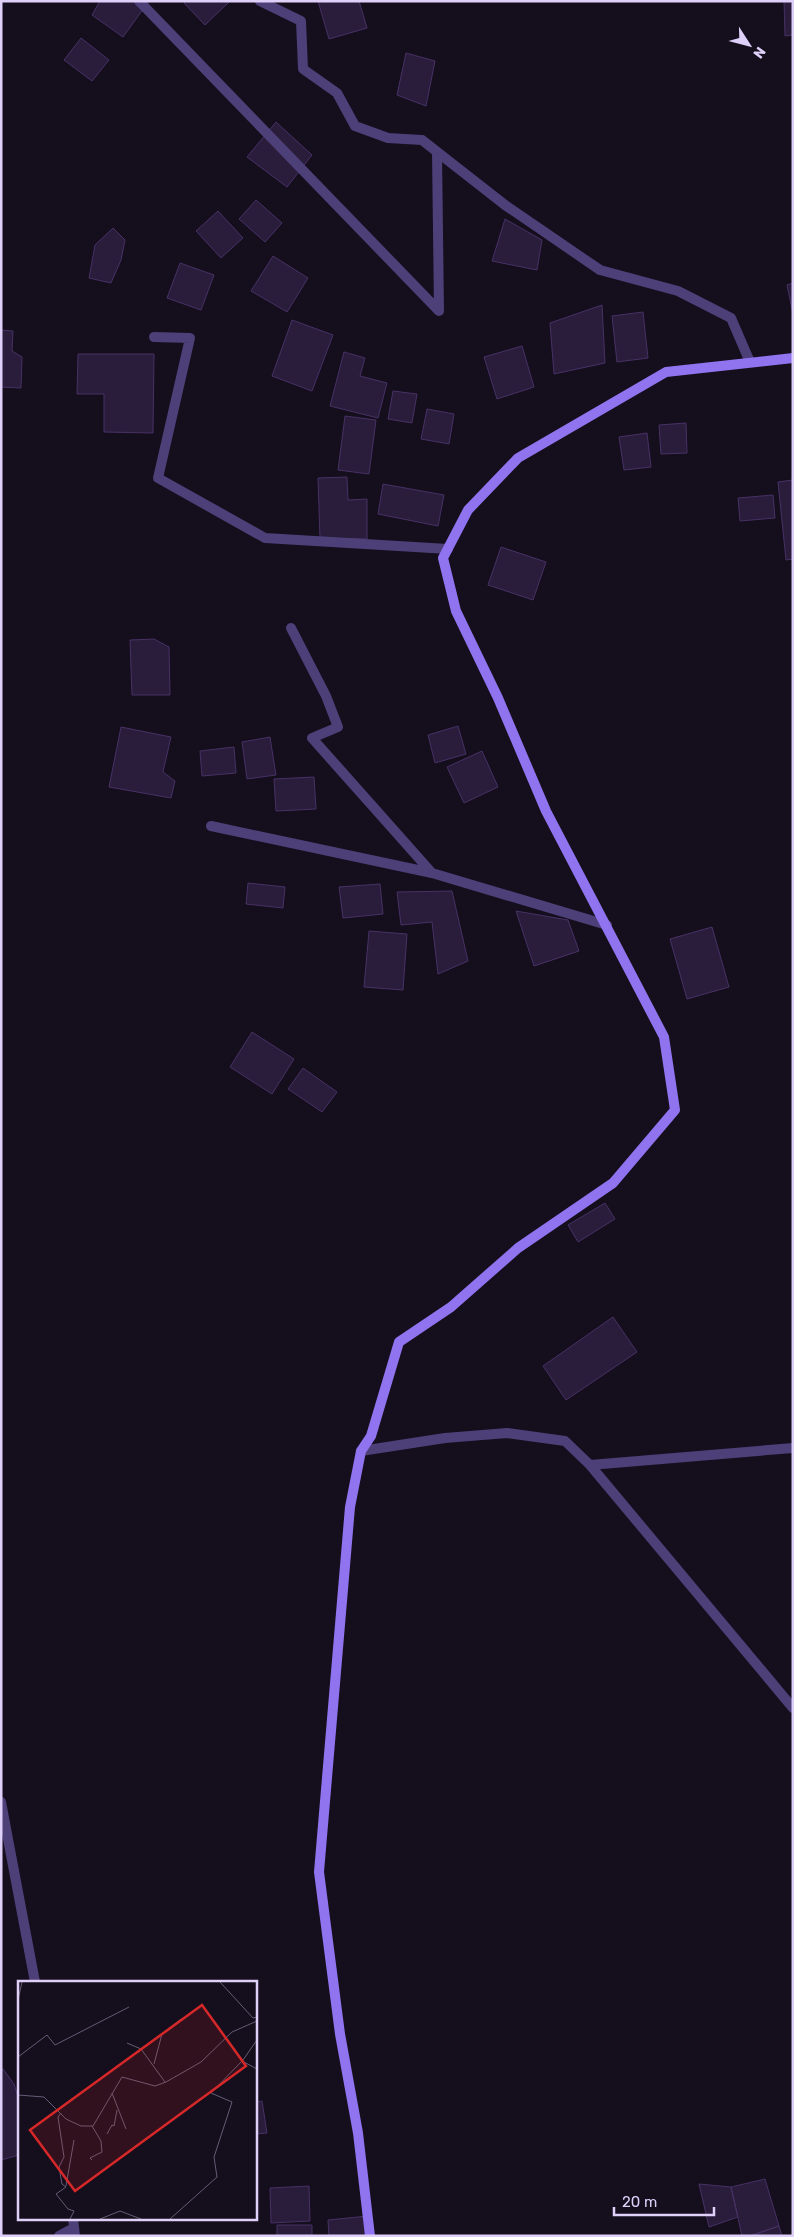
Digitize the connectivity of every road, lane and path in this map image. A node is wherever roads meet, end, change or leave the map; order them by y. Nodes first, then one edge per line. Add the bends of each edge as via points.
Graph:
1 (140, 1) edge
2 (260, 1) edge
3 (437, 152) junction
4 (154, 337) dead end
5 (793, 358) edge
6 (750, 362) junction
7 (448, 548) junction
8 (291, 628) dead end
9 (211, 826) dead end
10 (432, 873) junction
11 (607, 925) junction
12 (793, 1448) edge
13 (361, 1451) junction
14 (590, 1465) junction
15 (793, 1708) edge
16 (1, 1802) edge
17 (35, 1981) edge
18 (74, 2227) edge
19 (59, 2236) edge
20 (370, 2236) edge

1 - 3 street via 439,311
2 - 3 street via 301,21 303,69 337,93 355,126 388,138 422,140
3 - 6 street via 505,205 600,270 678,291 731,318
4 - 7 street via 190,338 158,478 265,538
5 - 6 street
6 - 7 street via 666,372 518,458 468,510
7 - 11 street via 443,558 456,611 498,698 546,811
8 - 10 street via 338,727 312,738
9 - 10 street
10 - 11 street
11 - 13 street via 664,1037 676,1110 613,1183 518,1248 450,1307 399,1342 371,1436
12 - 14 street
13 - 14 street via 445,1438 507,1433 565,1441
13 - 20 street via 350,1507 319,1872
14 - 15 street
16 - 17 street
18 - 19 street

